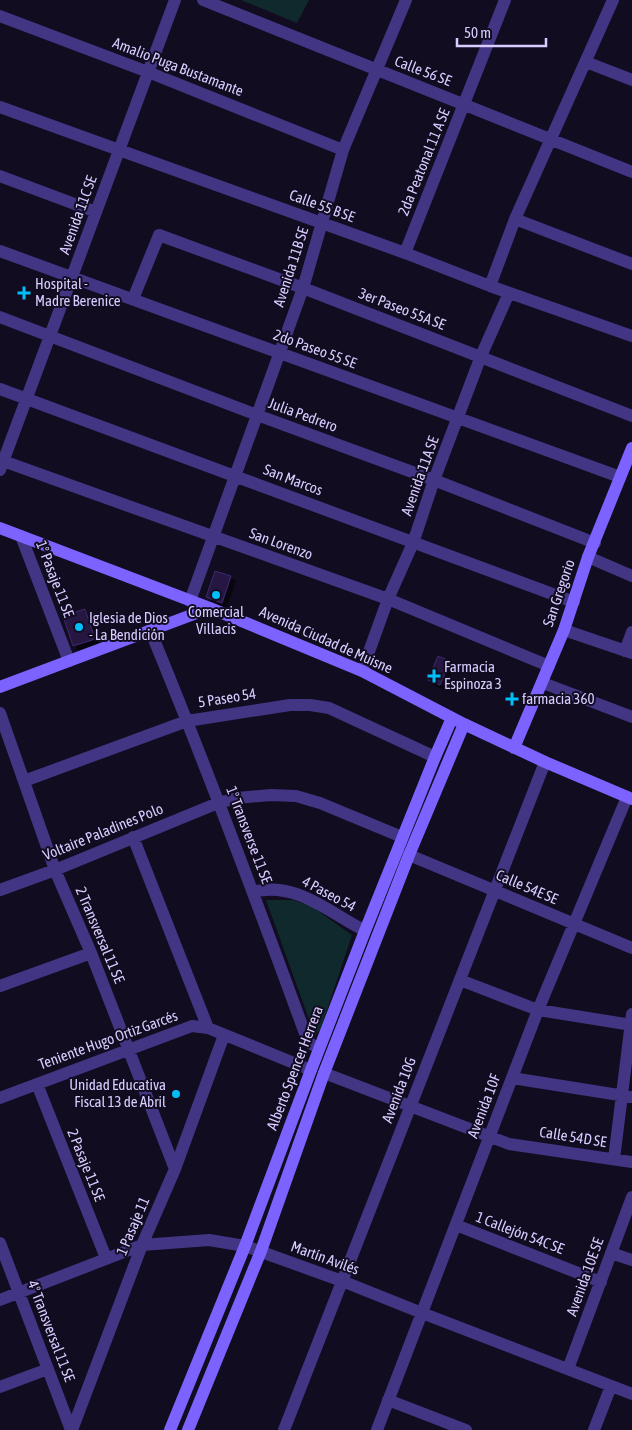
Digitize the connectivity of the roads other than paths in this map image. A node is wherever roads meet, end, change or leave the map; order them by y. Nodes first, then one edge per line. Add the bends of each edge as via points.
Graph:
1 (175, 0) edge
2 (203, 0) edge
3 (406, 0) edge
4 (505, 0) edge
5 (613, 0) edge
6 (0, 16) edge
7 (586, 62) junction
8 (376, 70) junction
9 (148, 72) junction
10 (632, 80) edge
11 (465, 104) junction
12 (0, 107) edge
13 (550, 138) junction
14 (119, 150) junction
15 (343, 150) junction
16 (632, 172) edge
17 (0, 176) edge
18 (96, 212) junction
19 (515, 219) junction
20 (322, 224) junction
21 (0, 251) edge
22 (405, 253) junction
23 (632, 264) edge
24 (72, 277) junction
25 (490, 286) junction
26 (303, 288) junction
27 (509, 293) junction
28 (133, 299) junction
29 (0, 318) edge
30 (50, 336) junction
31 (632, 336) edge
32 (279, 353) junction
33 (481, 356) junction
34 (0, 389) edge
35 (27, 399) junction
36 (257, 415) junction
37 (632, 416) edge
38 (459, 418) junction
39 (632, 448) edge
40 (1, 464) edge
41 (236, 475) junction
42 (620, 477) junction
43 (434, 480) junction
44 (0, 528) edge
45 (21, 536) junction
46 (214, 536) junction
47 (413, 543) junction
48 (595, 543) junction
49 (588, 557) junction
50 (632, 576) edge
51 (388, 599) junction
52 (190, 601) junction
53 (574, 602) junction
54 (210, 608) junction
55 (150, 630) junction
56 (564, 630) junction
57 (632, 632) edge
58 (628, 652) edge
59 (69, 661) junction
60 (549, 666) junction
61 (362, 671) junction
62 (543, 682) junction
63 (0, 687) edge
64 (0, 713) edge
65 (632, 717) edge
66 (188, 721) junction
67 (458, 721) junction
68 (514, 748) junction
69 (434, 757) junction
70 (545, 762) junction
71 (24, 781) junction
72 (630, 798) edge
73 (218, 803) junction
74 (133, 837) junction
75 (402, 838) junction
76 (409, 855) junction
77 (55, 870) junction
78 (0, 890) edge
79 (494, 891) junction
80 (253, 892) junction
81 (574, 925) junction
82 (360, 928) dead end
83 (632, 948) edge
84 (91, 953) junction
85 (460, 980) junction
86 (0, 986) edge
87 (538, 1010) junction
88 (631, 1021) edge
89 (208, 1028) junction
90 (224, 1035) junction
91 (319, 1048) junction
92 (129, 1049) junction
93 (310, 1070) junction
94 (324, 1073) junction
95 (512, 1078) junction
96 (37, 1084) junction
97 (627, 1096) edge
98 (0, 1098) edge
99 (411, 1106) junction
100 (490, 1136) junction
101 (614, 1160) junction
102 (632, 1162) edge
103 (175, 1169) junction
104 (632, 1198) edge
105 (456, 1225) junction
106 (0, 1243) edge
107 (142, 1245) junction
108 (245, 1246) junction
109 (261, 1251) junction
110 (611, 1253) junction
111 (106, 1258) junction
112 (632, 1260) edge
113 (342, 1281) junction
114 (601, 1282) junction
115 (19, 1292) junction
116 (0, 1300) edge
117 (422, 1313) junction
118 (48, 1369) junction
119 (568, 1369) junction
120 (611, 1386) junction
121 (0, 1387) edge
122 (632, 1394) edge
123 (388, 1400) junction
124 (72, 1430) edge
125 (170, 1430) edge
126 (188, 1430) edge
127 (284, 1430) edge
128 (377, 1430) edge
129 (466, 1430) edge
130 (594, 1430) edge

1 - 9 street, Avenida 11C SE
2 - 8 street, Calle 56 SE
3 - 8 street, Avenida 11B SE
4 - 11 street, 2da Peatonal 11 A SE
5 - 7 street
6 - 9 street, Amalio Puga Bustamante
7 - 10 street
7 - 13 street
8 - 11 street, Calle 56 SE
8 - 15 street, Avenida 11B SE
9 - 14 street, Avenida 11C SE
9 - 15 street, Amalio Puga Bustamante
11 - 13 street, Calle 56 SE
11 - 22 street, 2da Peatonal 11 A SE
12 - 14 street, Calle 55 B SE
13 - 16 street, Calle 56 SE
13 - 19 street
14 - 18 street, Avenida 11C SE
14 - 20 street, Calle 55 B SE
15 - 20 street, Avenida 11B SE
17 - 18 street
18 - 24 street, Avenida 11C SE
19 - 23 street
19 - 25 street
20 - 22 street, Calle 55 B SE
20 - 26 street, Avenida 11B SE
21 - 24 street, 2do Paseo 55 SE
22 - 25 street, Calle 55 B SE
24 - 28 street, 2do Paseo 55 SE
24 - 30 street, Avenida 11C SE
25 - 27 street, Calle 55 B SE
26 - 28 street, 3er Paseo 55A SE via 159,235
26 - 32 street, Avenida 11B SE
26 - 33 street, 3er Paseo 55A SE
27 - 31 street, Calle 55 B SE
27 - 33 street, Avenida 11A SE
28 - 32 street, 2do Paseo 55 SE
29 - 30 street, Julia Pedrero
30 - 35 street, Avenida 11C SE
30 - 36 street, Julia Pedrero
32 - 36 street, Avenida 11B SE
32 - 38 street, 2do Paseo 55 SE
33 - 37 street, 3er Paseo 55A SE
33 - 38 street, Avenida 11A SE
34 - 35 street, San Marcos
35 - 40 street, Avenida 11C SE
35 - 41 street, San Marcos
36 - 41 street, Avenida 11B SE
36 - 43 street, Julia Pedrero
38 - 42 street, 2do Paseo 55 SE
38 - 43 street, Avenida 11A SE
39 - 42 street, San Gregorio
40 - 46 street, San Lorenzo
41 - 46 street, Avenida 11B SE
41 - 47 street, San Marcos
42 - 48 street, San Gregorio
43 - 47 street, Avenida 11A SE
43 - 48 street, Julia Pedrero
44 - 45 street, Avenida Ciudad de Muisne
45 - 52 street, Avenida Ciudad de Muisne
45 - 59 street, 1° Pasaje 11 SE
46 - 51 street, San Lorenzo
46 - 52 street, Avenida 11B SE
47 - 51 street, Avenida 11A SE
47 - 53 street, San Marcos
48 - 49 street, San Gregorio
49 - 50 street
49 - 53 street, San Gregorio
51 - 60 street, San Lorenzo
51 - 61 street, Avenida 11A SE
52 - 54 street, Avenida Ciudad de Muisne
53 - 56 street, San Gregorio
54 - 55 street
54 - 61 street, Avenida Ciudad de Muisne
55 - 59 street
55 - 66 street, 1° Transverse 11 SE
56 - 58 street
56 - 60 street, San Gregorio
57 - 58 street
59 - 63 street
60 - 62 street, San Gregorio
61 - 67 street, Avenida Ciudad de Muisne
62 - 65 street
62 - 68 street, San Gregorio
64 - 71 street, 2 Transversal 11 SE
66 - 69 street, 5 Paseo 54 via 290,705 310,705 329,708
66 - 71 street, 5 Paseo 54
66 - 73 street, 1° Transverse 11 SE
67 - 68 street, Avenida Ciudad de Muisne
67 - 69 street, Alberto Spencer Herrera
67 - 76 street, Alberto Spencer Herrera
68 - 70 street, Avenida Ciudad de Muisne
69 - 75 street, Alberto Spencer Herrera
70 - 72 street, Avenida Ciudad de Muisne
70 - 79 street, Avenida 10G
71 - 77 street, 2 Transversal 11 SE
72 - 81 street, Avenida 10F
73 - 74 street, Voltaire Paladines Polo
73 - 75 street, Voltaire Paladines Polo via 271,795 296,796
73 - 80 street, 1° Transverse 11 SE
74 - 77 street, Voltaire Paladines Polo
74 - 89 street
75 - 91 street, Alberto Spencer Herrera
76 - 79 street, Calle 54E SE
76 - 94 street, Alberto Spencer Herrera
77 - 78 street, Voltaire Paladines Polo
77 - 84 street, 2 Transversal 11 SE
79 - 81 street, Calle 54E SE
79 - 85 street, Avenida 10G
80 - 82 street, 4 Paseo 54 via 275,889 298,894
80 - 91 street, 1° Transverse 11 SE via 307,1039
81 - 83 street, Calle 54E SE
81 - 87 street, Avenida 10F
84 - 86 street
84 - 92 street, 2 Transversal 11 SE
85 - 87 street
85 - 99 street, Avenida 10G
87 - 88 street
87 - 95 street, Avenida 10F
88 - 97 street
89 - 90 street, Teniente Hugo Ortiz Garcés
89 - 92 street, Teniente Hugo Ortiz Garcés via 192,1026
90 - 93 street, Teniente Hugo Ortiz Garcés
90 - 103 street, 1 Pasaje 11
91 - 93 street, Alberto Spencer Herrera
92 - 96 street, Teniente Hugo Ortiz Garcés
92 - 103 street, 2 Transversal 11 SE
93 - 108 street, Alberto Spencer Herrera
94 - 99 street
94 - 109 street, Alberto Spencer Herrera
95 - 97 street
95 - 100 street, Avenida 10F
96 - 98 street, Teniente Hugo Ortiz Garcés
96 - 111 street, 2 Pasaje 11 SE
97 - 101 street
99 - 100 street
99 - 113 street, Avenida 10G
100 - 101 street, Calle 54D SE via 509,1144
100 - 105 street, Avenida 10F
101 - 102 street, Calle 54D SE
103 - 107 street, 1 Pasaje 11
104 - 110 street, Avenida 10E SE
105 - 114 street, 1 Callejón 54C SE
105 - 117 street, Avenida 10F
106 - 115 street, 4° Transversal 11 SE
107 - 108 street, Martín Avilés via 210,1240
107 - 111 street, Martín Avilés
107 - 124 street, 1 Pasaje 11
108 - 109 street, Martín Avilés
108 - 125 street, Alberto Spencer Herrera
109 - 113 street, Martín Avilés
109 - 126 street, Alberto Spencer Herrera
110 - 112 street
110 - 114 street, Avenida 10E SE
111 - 115 street, Martín Avilés
113 - 117 street, Martín Avilés
113 - 127 street, Avenida 10G
114 - 119 street, Avenida 10E SE
115 - 116 street, Martín Avilés
115 - 118 street, 4° Transversal 11 SE
117 - 119 street, Martín Avilés
117 - 123 street, Avenida 10F
118 - 121 street
118 - 124 street, 4° Transversal 11 SE
119 - 120 street, Martín Avilés
120 - 122 street, Martín Avilés
120 - 130 street
123 - 128 street, Avenida 10F
123 - 129 street

